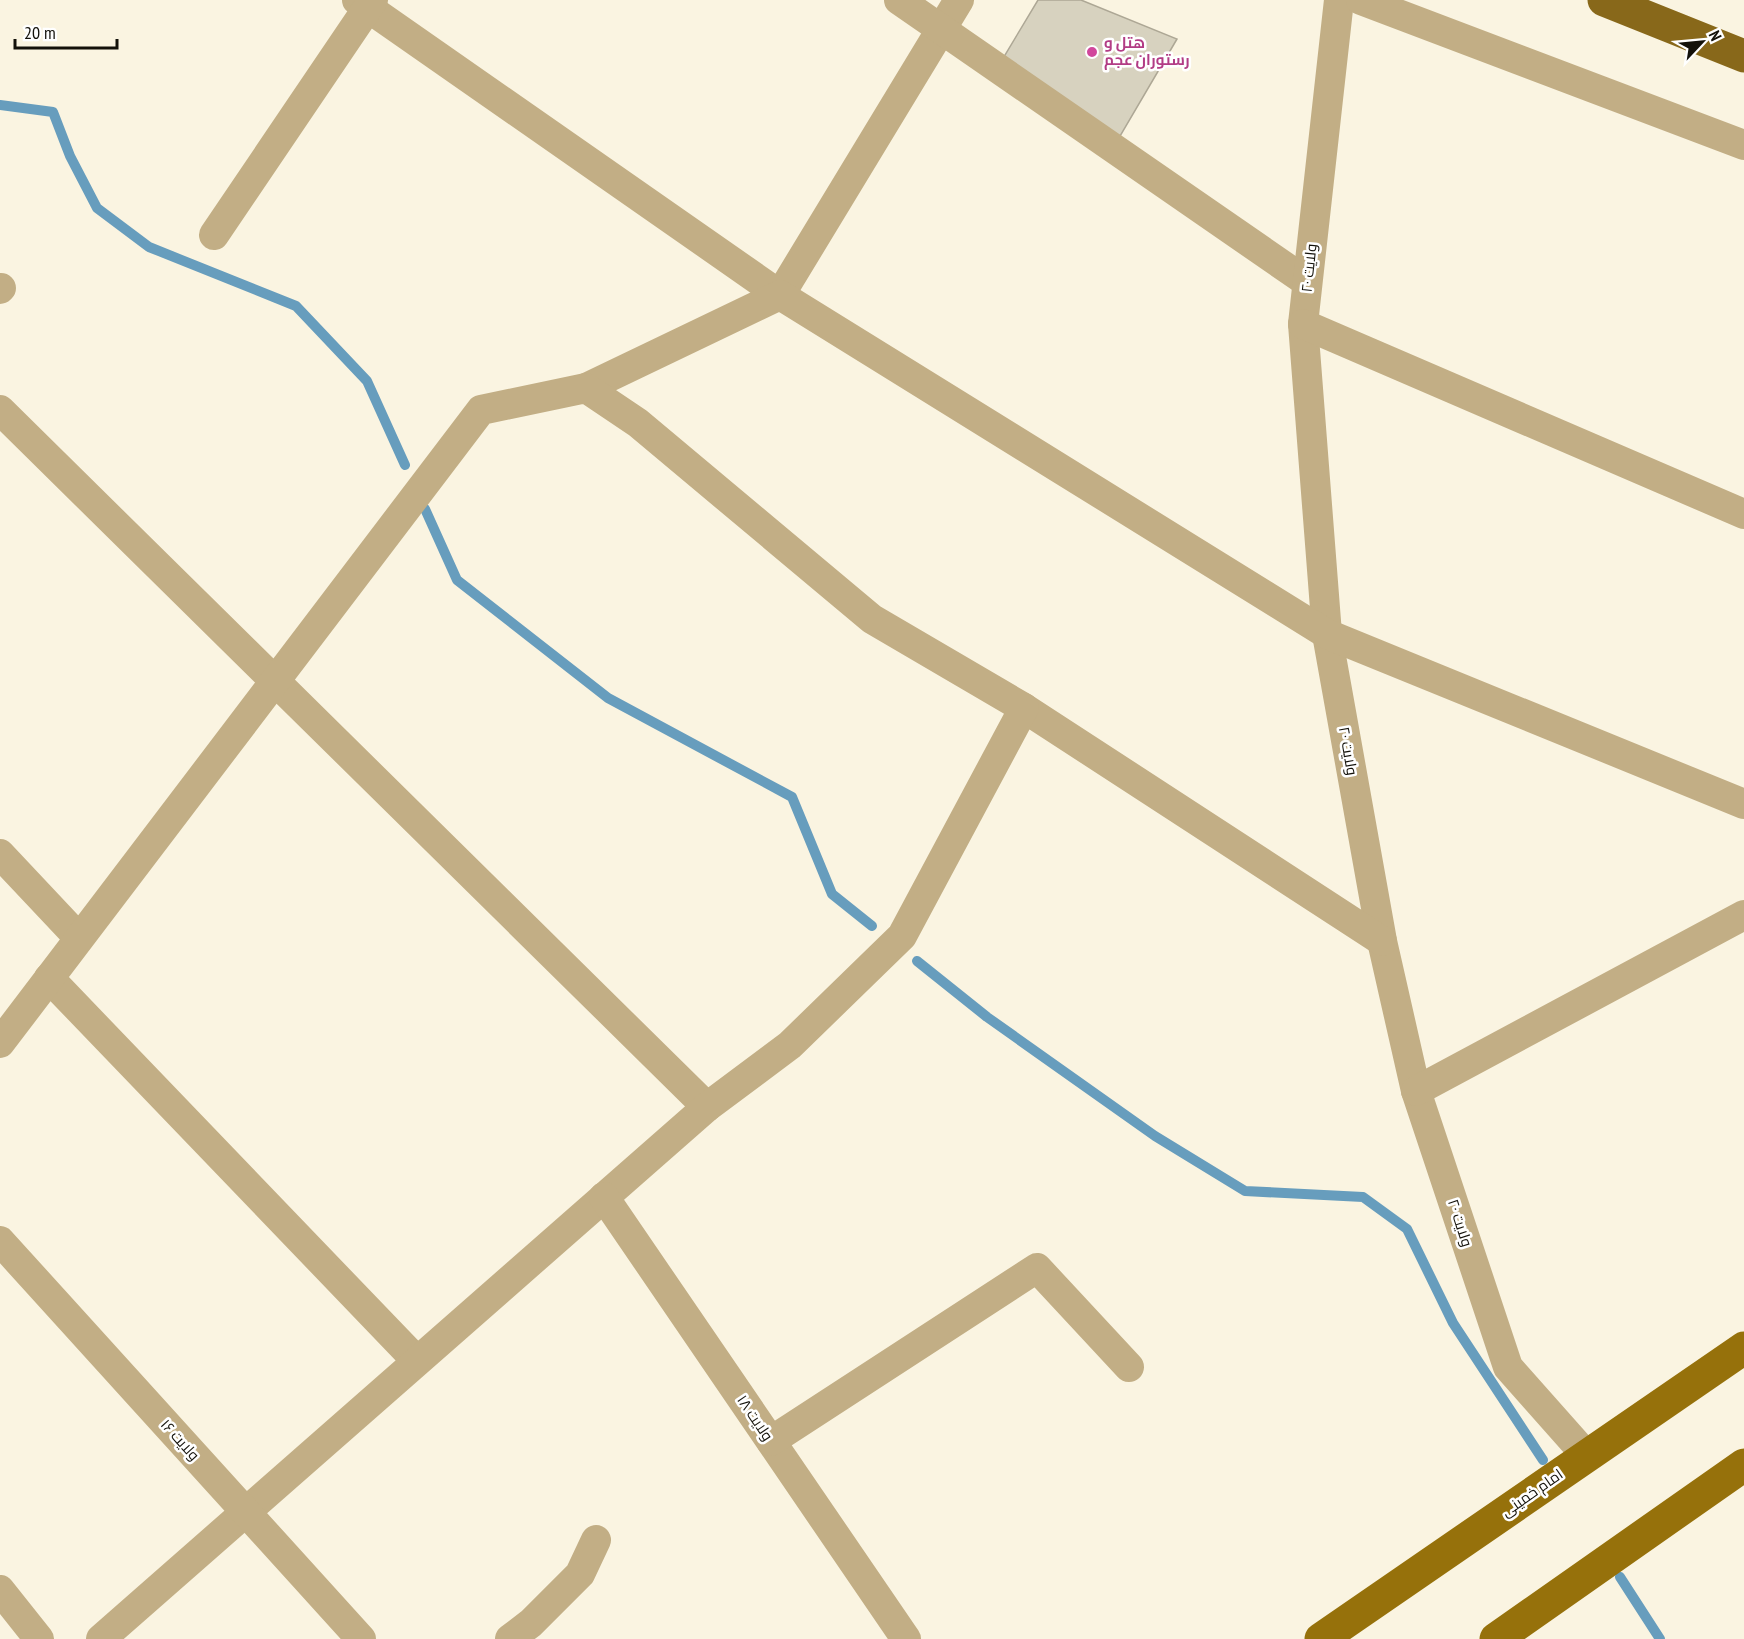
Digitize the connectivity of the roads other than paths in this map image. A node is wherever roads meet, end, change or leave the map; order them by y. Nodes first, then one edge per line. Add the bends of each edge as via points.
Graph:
1 (899, 0) edge
2 (959, 0) edge
3 (1339, 0) edge
4 (1361, 0) edge
5 (1604, 0) edge
6 (366, 2) edge
7 (941, 29) junction
8 (1744, 56) edge
9 (1744, 145) edge
10 (214, 235) dead end
11 (1307, 282) junction
12 (780, 295) junction
13 (1303, 324) junction
14 (586, 388) junction
15 (0, 410) edge
16 (1744, 514) edge
17 (1327, 634) junction
18 (275, 681) junction
19 (1024, 708) junction
20 (1744, 804) edge
21 (0, 854) edge
22 (1744, 915) edge
23 (79, 938) junction
24 (1382, 941) junction
25 (49, 978) junction
26 (0, 1043) edge
27 (1416, 1090) junction
28 (707, 1107) junction
29 (604, 1197) junction
30 (0, 1240) edge
31 (1744, 1348) edge
32 (417, 1361) junction
33 (1129, 1367) dead end
34 (771, 1441) junction
35 (1586, 1455) junction
36 (1744, 1465) edge
37 (245, 1512) junction
38 (596, 1540) dead end
39 (0, 1590) edge
40 (39, 1639) edge
41 (101, 1639) edge
42 (361, 1639) edge
43 (510, 1639) edge
44 (906, 1639) edge
45 (1321, 1639) edge
46 (1496, 1639) edge

1 - 7 street
2 - 7 street
3 - 11 street, ولایت ۲۰
4 - 9 street
5 - 8 highway
6 - 10 street
6 - 12 street
7 - 11 street
7 - 12 street
11 - 13 street, ولایت ۲۰
12 - 14 street
12 - 17 street
13 - 16 street
13 - 17 street, ولایت ۲۰
14 - 18 street via 481,410
14 - 19 street via 638,423 872,619
15 - 18 street
17 - 20 street
17 - 24 street, ولایت ۲۰
18 - 23 street
18 - 28 street
19 - 24 street
19 - 28 street via 902,936 790,1045
21 - 23 street
22 - 27 street
23 - 25 street
24 - 27 street, ولایت ۲۰
25 - 26 street
25 - 32 street
27 - 35 street, ولایت ۲۰ via 1508,1367
28 - 29 street
29 - 32 street
29 - 34 street, ولایت ۱۸
30 - 37 street, ولایت ۱۶
31 - 35 main road, امام خمینی
32 - 37 street
33 - 34 street via 1037,1268
34 - 44 street, ولایت ۱۸
35 - 45 main road, امام خمینی
36 - 46 main road
37 - 41 street
37 - 42 street, ولایت ۱۶
38 - 43 street via 580,1574
39 - 40 street

